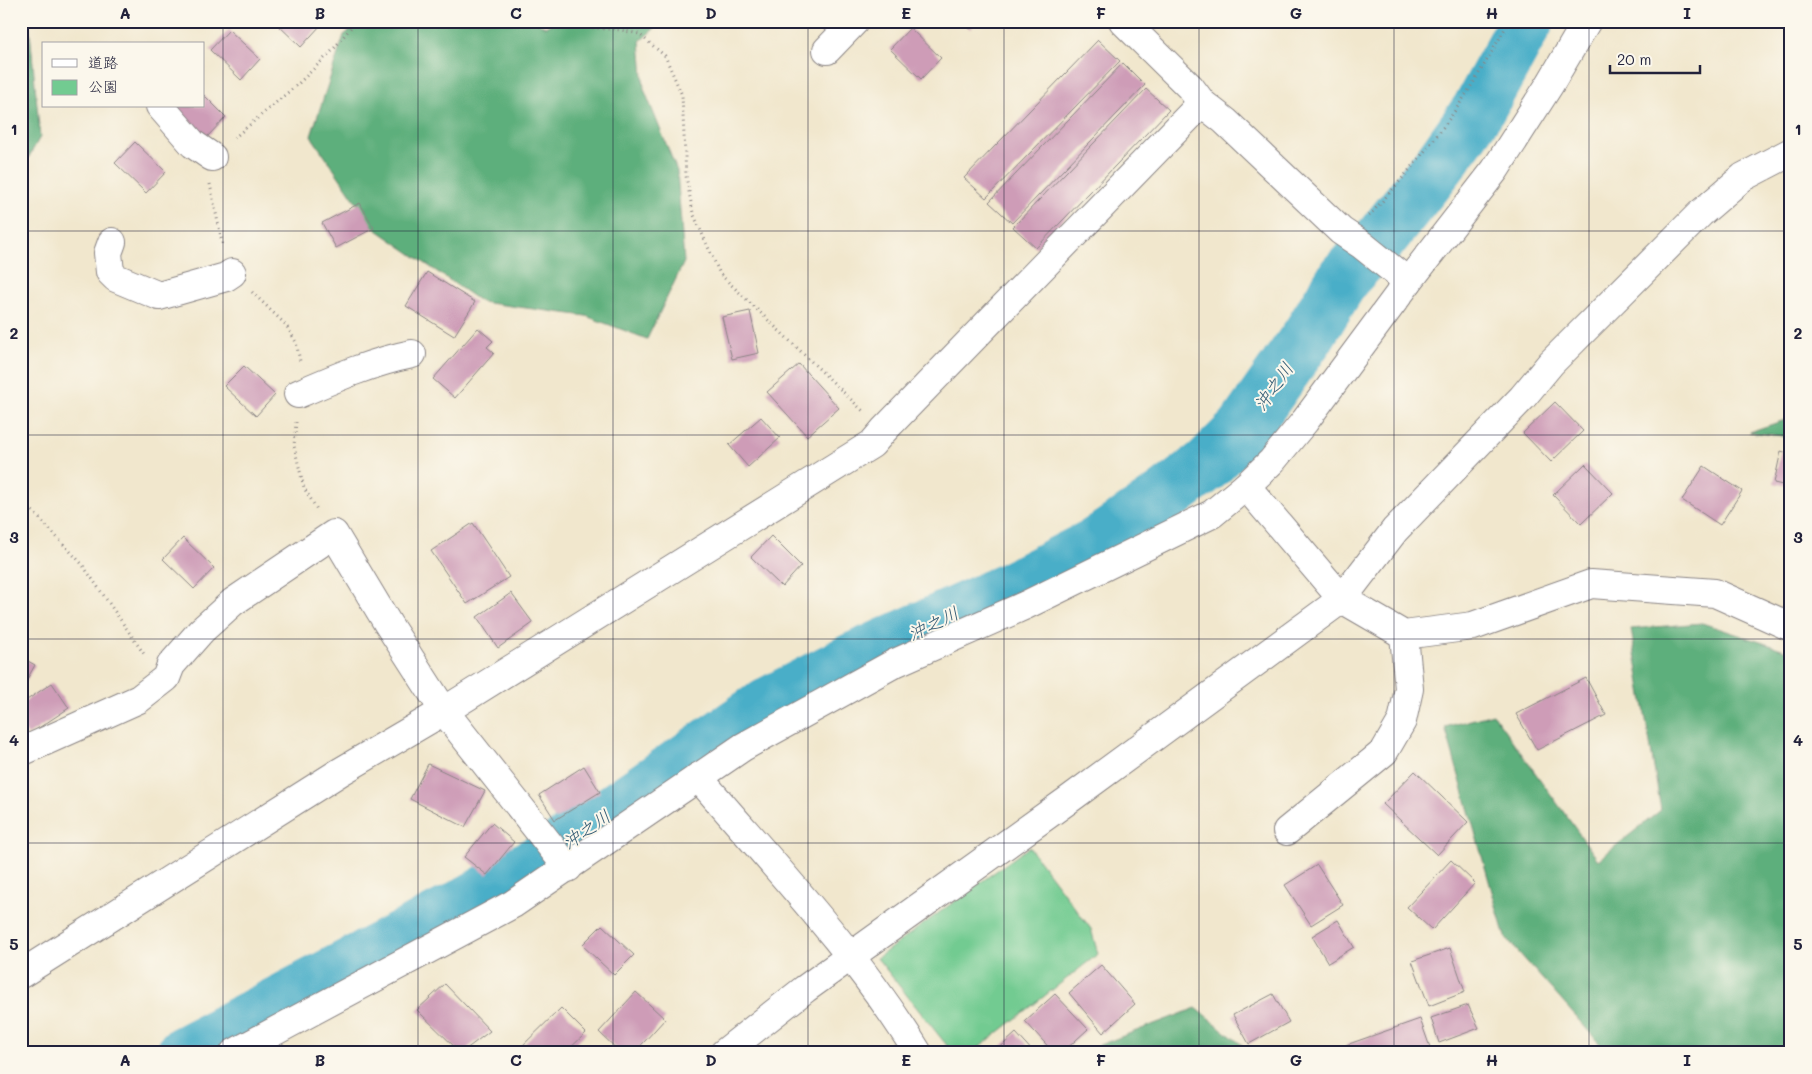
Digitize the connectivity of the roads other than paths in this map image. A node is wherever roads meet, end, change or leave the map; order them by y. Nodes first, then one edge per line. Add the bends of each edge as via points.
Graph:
1 (855, 21) edge
2 (1122, 21) edge
3 (1587, 21) edge
4 (827, 50) dead end
5 (1202, 104) junction
6 (162, 108) edge
7 (1791, 152) edge
8 (212, 157) road end
9 (112, 242) dead end
10 (232, 272) road end
11 (1408, 282) junction
12 (412, 354) dead end
13 (298, 394) road end
14 (1246, 486) junction
15 (1342, 599) junction
16 (1791, 627) edge
17 (1404, 635) junction
18 (444, 711) junction
19 (21, 752) edge
20 (698, 777) junction
21 (1287, 831) dead end
22 (568, 868) junction
23 (851, 957) junction
24 (21, 974) edge
25 (234, 1053) edge
26 (724, 1053) edge
27 (918, 1053) edge

1 - 4 street
2 - 5 street via 1190,87
3 - 11 street via 1495,170
5 - 11 street via 1225,120 1341,231
5 - 18 street via 872,444
6 - 8 street via 193,144
7 - 15 street via 1743,176 1700,214 1551,363 1522,398 1395,530
9 - 10 street via 108,252 110,272 116,278 159,296 226,277
11 - 14 street via 1305,421
12 - 13 street via 384,360
14 - 15 street
14 - 20 street via 1212,514 1026,605 895,664 743,747
15 - 17 street
15 - 23 street
16 - 17 street via 1715,593 1591,584 1473,626
17 - 21 street via 1409,688 1402,721 1384,752
18 - 19 street via 334,534 233,602 170,665 166,678 139,699
18 - 22 street
18 - 24 street via 332,777
20 - 22 street
20 - 23 street
22 - 25 street via 512,904
23 - 26 street
23 - 27 street

